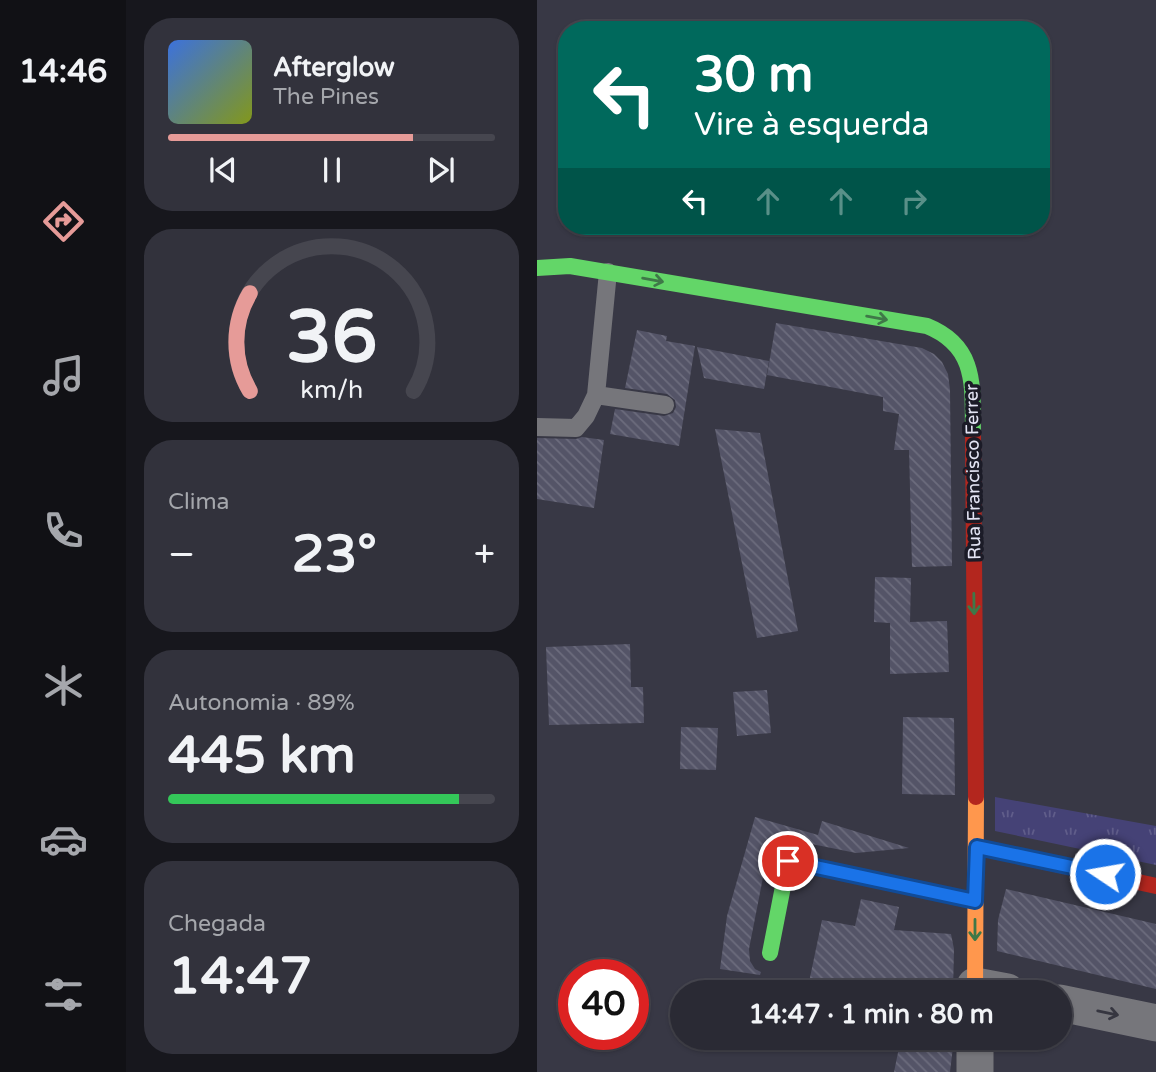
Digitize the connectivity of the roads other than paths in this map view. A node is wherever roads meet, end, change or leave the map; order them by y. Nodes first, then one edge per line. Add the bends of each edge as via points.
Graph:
1 (537, 268) edge
2 (608, 272) junction
3 (596, 395) junction
4 (665, 405) dead end
5 (537, 427) edge
6 (977, 847) junction
7 (1156, 886) edge
8 (975, 901) junction
9 (770, 953) dead end
10 (985, 980) edge
11 (1072, 1006) edge
12 (1156, 1023) edge
13 (975, 1050) edge
14 (976, 1072) edge

1 - 2 street, Rua Francisco Ferrer via 570,266
2 - 3 lane
2 -> 6 street, Rua Francisco Ferrer via 927,326 948,335 962,351 972,382
3 - 4 lane
3 - 5 lane via 576,428
6 - 7 street
6 - 8 street, Rua Francisco Ferrer
8 - 9 street via 788,861
8 -> 10 street, Rua Francisco Ferrer
11 -> 12 street
13 - 14 street

